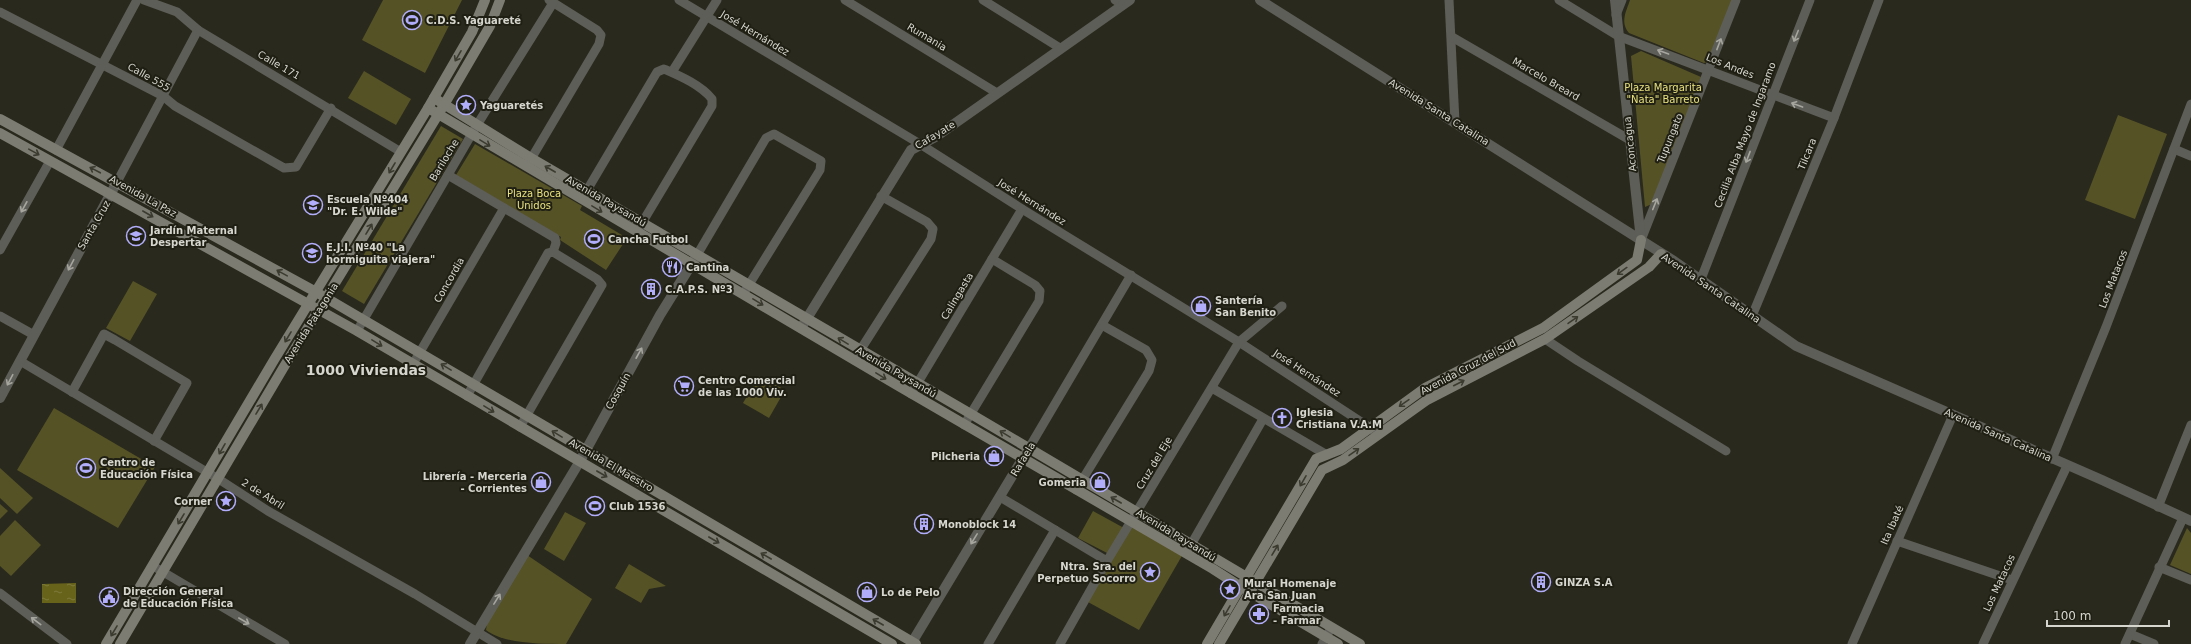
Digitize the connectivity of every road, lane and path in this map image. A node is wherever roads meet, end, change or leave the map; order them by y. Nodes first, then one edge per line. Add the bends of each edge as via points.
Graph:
1 (136, 0) edge
2 (144, 0) edge
3 (485, 0) edge
4 (500, 0) edge
5 (679, 0) edge
6 (717, 0) edge
7 (845, 0) edge
8 (982, 0) edge
9 (1260, 0) edge
10 (1449, 0) edge
11 (1559, 0) edge
12 (1615, 0) edge
13 (1622, 0) edge
14 (1736, 0) edge
15 (1810, 0) edge
16 (1879, 0) edge
17 (551, 1) edge
18 (1122, 2) edge
19 (0, 12) edge
20 (1616, 15) junction
21 (706, 16) junction
22 (198, 30) junction
23 (1618, 36) junction
24 (1452, 37) junction
25 (1060, 48) junction
26 (103, 65) junction
27 (1709, 69) junction
28 (668, 71) junction
29 (997, 93) junction
30 (1772, 95) junction
31 (163, 96) junction
32 (434, 98) junction
33 (2191, 104) edge
34 (444, 105) junction
35 (331, 108) junction
36 (428, 108) junction
37 (438, 114) junction
38 (1834, 118) junction
39 (0, 119) edge
40 (1455, 122) junction
41 (477, 125) junction
42 (0, 133) edge
43 (472, 135) junction
44 (1630, 140) junction
45 (920, 144) junction
46 (2174, 149) junction
47 (56, 150) junction
48 (401, 152) junction
49 (2191, 156) edge
50 (50, 161) junction
51 (529, 162) junction
52 (448, 175) junction
53 (117, 182) junction
54 (587, 191) junction
55 (112, 193) junction
56 (881, 196) junction
57 (581, 200) junction
58 (504, 208) junction
59 (1022, 209) junction
60 (642, 222) junction
61 (636, 232) junction
62 (1641, 240) junction
63 (0, 250) edge
64 (551, 253) junction
65 (1661, 254) junction
66 (694, 259) junction
67 (992, 259) junction
68 (1131, 275) junction
69 (1701, 279) junction
70 (750, 285) junction
71 (316, 292) junction
72 (743, 294) junction
73 (327, 298) junction
74 (308, 304) junction
75 (1282, 306) dead end
76 (319, 310) junction
77 (0, 316) edge
78 (1752, 316) junction
79 (363, 319) junction
80 (806, 319) junction
81 (1102, 325) junction
82 (801, 328) junction
83 (357, 330) junction
84 (34, 334) junction
85 (1545, 339) junction
86 (1239, 342) junction
87 (859, 350) junction
88 (420, 352) junction
89 (854, 360) junction
90 (20, 361) junction
91 (413, 364) junction
92 (474, 384) junction
93 (916, 384) junction
94 (1212, 388) junction
95 (72, 392) junction
96 (911, 394) junction
97 (467, 396) junction
98 (0, 398) edge
99 (971, 414) junction
100 (1953, 414) junction
101 (527, 416) junction
102 (1263, 419) junction
103 (964, 424) junction
104 (2191, 425) edge
105 (520, 427) junction
106 (1370, 427) junction
107 (1379, 434) junction
108 (154, 441) junction
109 (1029, 448) junction
110 (586, 451) junction
111 (1726, 451) dead end
112 (1327, 455) junction
113 (1023, 458) junction
114 (2052, 459) junction
115 (580, 461) junction
116 (2067, 466) junction
117 (213, 476) junction
118 (1082, 480) junction
119 (1076, 490) junction
120 (1000, 497) junction
121 (2158, 507) junction
122 (1136, 512) junction
123 (2187, 520) edge
124 (1131, 522) junction
125 (1055, 530) junction
126 (1897, 541) junction
127 (1191, 544) junction
128 (1186, 553) junction
129 (1107, 561) junction
130 (153, 566) junction
131 (2159, 568) junction
132 (163, 572) junction
133 (2012, 580) junction
134 (2191, 580) edge
135 (1243, 582) junction
136 (1252, 588) junction
137 (0, 593) edge
138 (476, 632) junction
139 (2130, 634) junction
140 (1326, 636) edge
141 (913, 643) edge
142 (67, 644) edge
143 (106, 644) edge
144 (120, 644) edge
145 (285, 644) edge
146 (470, 644) edge
147 (497, 644) edge
148 (892, 644) edge
149 (988, 644) edge
150 (1060, 644) edge
151 (1207, 644) edge
152 (1219, 644) edge
153 (1338, 644) edge
154 (1360, 644) edge
155 (1852, 644) edge
156 (1983, 644) edge
157 (2125, 644) edge
158 (2154, 644) edge

1 - 26 street
2 - 22 street, Calle 171 via 177,12
3 -> 32 main road, Avenida Patagonia via 472,32
4 - 34 main road, Avenida Patagonia via 490,26
5 - 21 street, José Hernández
6 - 21 street
7 - 29 street, Rumania
8 - 25 street
9 - 40 street, Avenida Santa Catalina
10 - 24 street
11 - 23 street, Los Andes
12 - 20 street, Aconcagua
13 - 20 street
27 -> 14 street, Tupungato
15 -> 30 street, Cecilia Alba Mayo de Ingaramo
16 - 38 street, Tilcara
17 - 41 street, Bariloche
17 - 51 street via 601,35 599,44
18 - 25 street, Cafayate
19 - 26 street, Calle 555
20 - 23 street, Aconcagua
21 - 28 street
21 - 45 street, José Hernández
22 - 31 street, Santa Cruz
22 - 35 street, Calle 171
27 -> 23 street, Los Andes
23 - 44 street, Aconcagua
24 - 40 street
24 - 44 street, Marcelo Breard
25 - 29 street, Cafayate
26 - 31 street, Calle 555
26 - 47 street
27 - 30 street, Los Andes
62 -> 27 street, Tupungato
28 - 54 street via 657,72
28 - 60 street via 707,93 712,99 712,106
29 - 45 street, Cafayate via 937,136
38 -> 30 street, Los Andes
30 -> 69 street, Cecilia Alba Mayo de Ingaramo
31 - 35 street, Calle 555 via 175,106 284,168 296,167
31 - 53 street, Santa Cruz
32 - 34 main road, Avenida Paysandú
32 - 36 main road, Avenida Patagonia
33 - 46 street, Los Matacos
34 - 37 main road, Avenida Patagonia
34 - 41 main road, Avenida Paysandú
35 - 48 street, Calle 171
36 - 37 main road, Avenida Paysandú
36 - 48 main road, Avenida Patagonia
37 - 43 main road, Avenida Paysandú
73 -> 37 main road, Avenida Patagonia
38 - 78 street, Tilcara
39 - 47 main road, Avenida La Paz
40 - 62 street, Avenida Santa Catalina
41 - 43 street, Bariloche
41 - 51 main road, Avenida Paysandú
42 -> 50 main road, Avenida La Paz
43 -> 51 main road, Avenida Paysandú
43 - 52 street, Bariloche
44 - 62 street, Aconcagua
45 - 56 street, Cafayate via 911,150
45 - 59 street, José Hernández
46 - 49 street
46 - 114 street, Los Matacos
53 -> 47 main road, Avenida La Paz
48 -> 71 main road, Avenida Patagonia
50 - 55 main road, Avenida La Paz
50 -> 63 street
54 -> 51 main road, Avenida Paysandú
51 - 57 main road, Avenida Paysandú
52 - 58 street
52 - 79 street, Bariloche
53 - 55 street, Santa Cruz
71 -> 53 main road, Avenida La Paz
54 - 57 street
54 - 60 main road, Avenida Paysandú
55 -> 74 main road, Avenida La Paz
55 -> 84 street, Santa Cruz
56 - 80 street, Cafayate
56 - 87 street via 927,222 933,229 931,239
57 -> 61 main road, Avenida Paysandú
58 - 64 street via 555,238 556,243
58 - 88 street, Concordia
59 - 67 street, Calingasta
59 - 68 street, José Hernández
60 - 61 street
60 - 66 main road, Avenida Paysandú
61 - 66 main road, Avenida Paysandú
62 - 65 street, Avenida Santa Catalina
62 -> 106 main road, Avenida Cruz del Sud via 1638,260 1543,328 1425,388
64 - 92 street
64 - 101 street via 597,279 602,285
65 - 69 street, Avenida Santa Catalina
85 -> 65 main road, Avenida Cruz del Sud via 1649,266
66 - 70 main road, Avenida Paysandú
66 - 70 street, Cosquín via 766,138 774,134 821,161 820,170
66 - 72 main road, Avenida Paysandú
110 -> 66 street, Cosquín via 660,315
67 - 93 street, Calingasta
67 - 99 street via 1036,285 1040,291 1039,301
68 - 81 street, Rafaela
68 - 86 street, José Hernández
69 - 78 street, Avenida Santa Catalina
70 - 72 street
70 - 80 main road, Avenida Paysandú
71 - 73 main road, Avenida La Paz
71 - 74 main road, Avenida Patagonia
72 -> 82 main road, Avenida Paysandú
73 - 76 main road, Avenida Patagonia
73 - 79 main road, Avenida El Maestro
74 - 76 main road, Avenida La Paz
74 -> 117 main road, Avenida Patagonia
75 - 86 street, Cruz del Eje
76 - 83 main road, Avenida El Maestro
117 -> 76 main road, Avenida Patagonia
77 - 84 street
78 - 100 street, Avenida Santa Catalina via 1796,346
79 - 83 street, Bariloche
79 - 88 main road, Avenida El Maestro
80 - 82 street, Cafayate
87 -> 80 main road, Avenida Paysandú
81 - 109 street, Rafaela
81 - 118 street via 1146,350 1152,360 1149,370
82 - 89 main road, Avenida Paysandú
83 -> 91 main road, Avenida El Maestro
84 - 90 street, Santa Cruz
107 -> 85 main road, Avenida Cruz del Sud via 1427,400
85 - 111 street
86 - 94 street, Cruz del Eje
86 - 106 street, José Hernández
87 - 89 street
87 - 93 main road, Avenida Paysandú
88 - 91 street, Concordia
92 -> 88 main road, Avenida El Maestro
89 -> 96 main road, Avenida Paysandú
90 - 95 street, 2 de Abril
90 -> 98 street, Santa Cruz
91 - 97 main road, Avenida El Maestro
92 - 97 street
92 - 101 main road, Avenida El Maestro
93 - 96 street, Calingasta
93 - 99 main road, Avenida Paysandú
94 - 102 street
94 - 122 street, Cruz del Eje
95 - 108 street, 2 de Abril
95 - 108 street via 104,334 187,383
96 - 103 main road, Avenida Paysandú
97 -> 105 main road, Avenida El Maestro
99 - 103 street
109 -> 99 main road, Avenida Paysandú
100 - 114 street, Avenida Santa Catalina
100 - 126 street, Ita Ibaté
101 - 105 street
110 -> 101 main road, Avenida El Maestro
102 - 112 street
102 - 127 street
103 - 113 main road, Avenida Paysandú
104 - 121 street
105 - 115 main road, Avenida El Maestro
106 - 107 street, José Hernández
106 - 112 main road, Avenida Cruz del Sud via 1341,450
136 -> 107 main road, Avenida Cruz del Sud via 1322,470 1343,460
108 - 117 street, 2 de Abril
109 - 113 street, Rafaela
109 - 118 main road, Avenida Paysandú
110 - 115 street, Cosquín
141 -> 110 main road, Avenida El Maestro
112 -> 135 main road, Avenida Cruz del Sud via 1316,459
113 - 119 main road, Avenida Paysandú
113 - 120 street, Rafaela
114 - 116 street, Avenida Santa Catalina
138 -> 115 street, Cosquín
115 -> 148 main road, Avenida El Maestro
116 - 121 street, Avenida Santa Catalina
116 - 133 street, Los Matacos
117 -> 130 main road, Avenida Patagonia
117 - 132 main road, Avenida Patagonia
117 - 138 street, 2 de Abril via 268,511 410,591
118 - 119 street
122 -> 118 main road, Avenida Paysandú
119 - 124 main road, Avenida Paysandú
120 - 125 street
120 -> 141 street, Rafaela
121 - 123 street, Avenida Santa Catalina
122 - 124 street, Cruz del Eje
122 - 127 main road, Avenida Paysandú
123 - 131 street
124 - 128 main road, Avenida Paysandú
124 - 129 street, Cruz del Eje
125 - 129 street
125 - 149 street
126 - 133 street
126 - 155 street, Ita Ibaté
127 - 128 street
127 - 135 main road, Avenida Paysandú
128 - 135 main road, Avenida Paysandú
129 - 150 street, Cruz del Eje
130 - 132 street
130 -> 143 main road, Avenida Patagonia
131 - 134 street
131 - 139 street
132 - 144 main road, Avenida Patagonia
132 -> 145 street
133 - 156 street, Los Matacos
135 - 136 main road, Avenida Paysandú
135 -> 151 main road, Avenida Cruz del Sud
136 - 140 main road, Avenida Paysandú
136 - 152 main road, Avenida Cruz del Sud
142 -> 137 street
138 - 146 street, Cosquín
138 - 147 street, 2 de Abril
139 - 157 street
139 - 158 street
140 - 153 main road, Avenida Paysandú
140 - 154 main road, Avenida Paysandú

